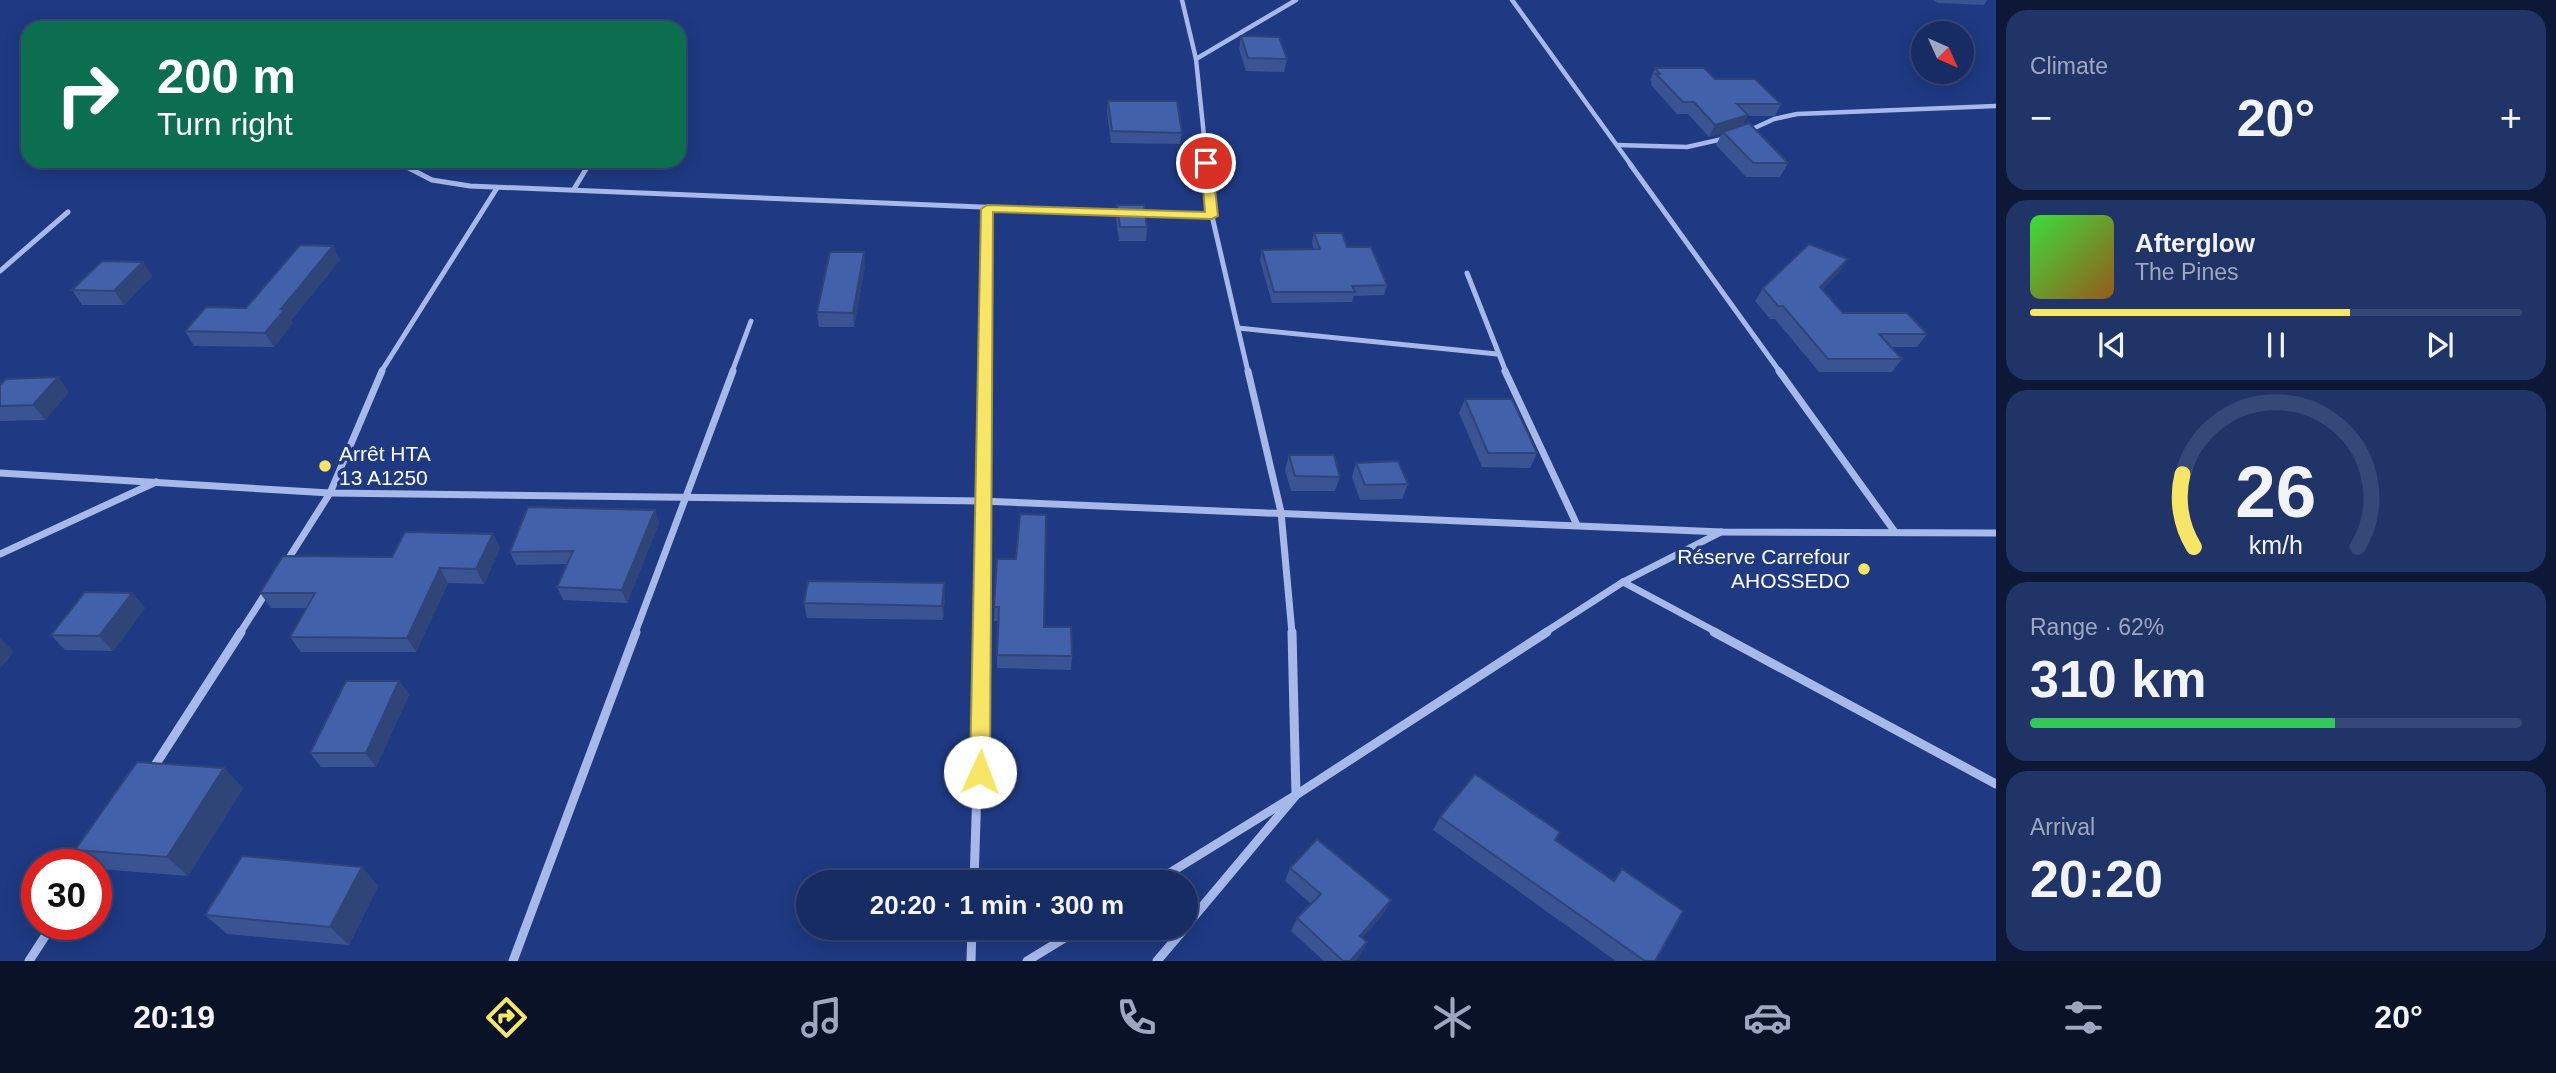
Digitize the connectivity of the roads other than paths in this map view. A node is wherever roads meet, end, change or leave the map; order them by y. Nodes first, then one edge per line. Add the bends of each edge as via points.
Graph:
1 (1182, 0) edge
2 (1296, 0) edge
3 (1512, 0) edge
4 (1196, 59) junction
5 (1996, 106) edge
6 (1741, 134) edge
7 (1731, 137) edge
8 (1617, 145) junction
9 (405, 168) edge
10 (587, 168) edge
11 (497, 188) junction
12 (574, 189) junction
13 (987, 209) junction
14 (68, 212) dead end
15 (1212, 216) junction
16 (0, 271) edge
17 (1467, 272) dead end
18 (751, 321) dead end
19 (1238, 328) junction
20 (1497, 354) junction
21 (0, 472) edge
22 (157, 481) junction
23 (330, 493) junction
24 (686, 498) junction
25 (982, 501) junction
26 (1280, 512) junction
27 (1577, 525) junction
28 (1722, 532) junction
29 (1895, 532) junction
30 (1996, 533) edge
31 (0, 554) edge
32 (278, 575) edge
33 (1623, 582) junction
34 (270, 586) edge
35 (144, 783) edge
36 (1996, 784) edge
37 (1296, 795) junction
38 (975, 870) edge
39 (1174, 870) edge
40 (1198, 913) edge
41 (43, 940) edge
42 (972, 940) edge
43 (1061, 940) edge
44 (1175, 940) edge
45 (29, 961) edge
46 (513, 961) edge
47 (971, 961) edge
48 (1027, 961) edge
49 (1157, 961) edge

1 - 4 street
2 - 4 street
3 - 8 street
4 - 15 street
5 - 6 street via 1797,114
7 - 8 street via 1687,147
8 - 29 street
9 - 11 street via 433,182
10 - 12 street
11 - 12 street
11 - 23 street via 390,354
12 - 13 street
13 - 15 street
13 - 25 street
14 - 16 street
15 - 19 street
17 - 20 street
18 - 24 street
19 - 20 street
19 - 26 street
20 - 27 street
21 - 22 street
22 - 23 street
22 - 31 street
23 - 24 street
23 - 32 street
24 - 25 street
24 - 46 street
25 - 26 street
25 - 38 street via 981,744
26 - 27 street
26 - 37 street via 1295,667
27 - 28 street
28 - 29 street
28 - 33 street
29 - 30 street
33 - 36 street
33 - 37 street
34 - 35 street
37 - 39 street
37 - 40 street
41 - 45 street
42 - 47 street
43 - 48 street
44 - 49 street

